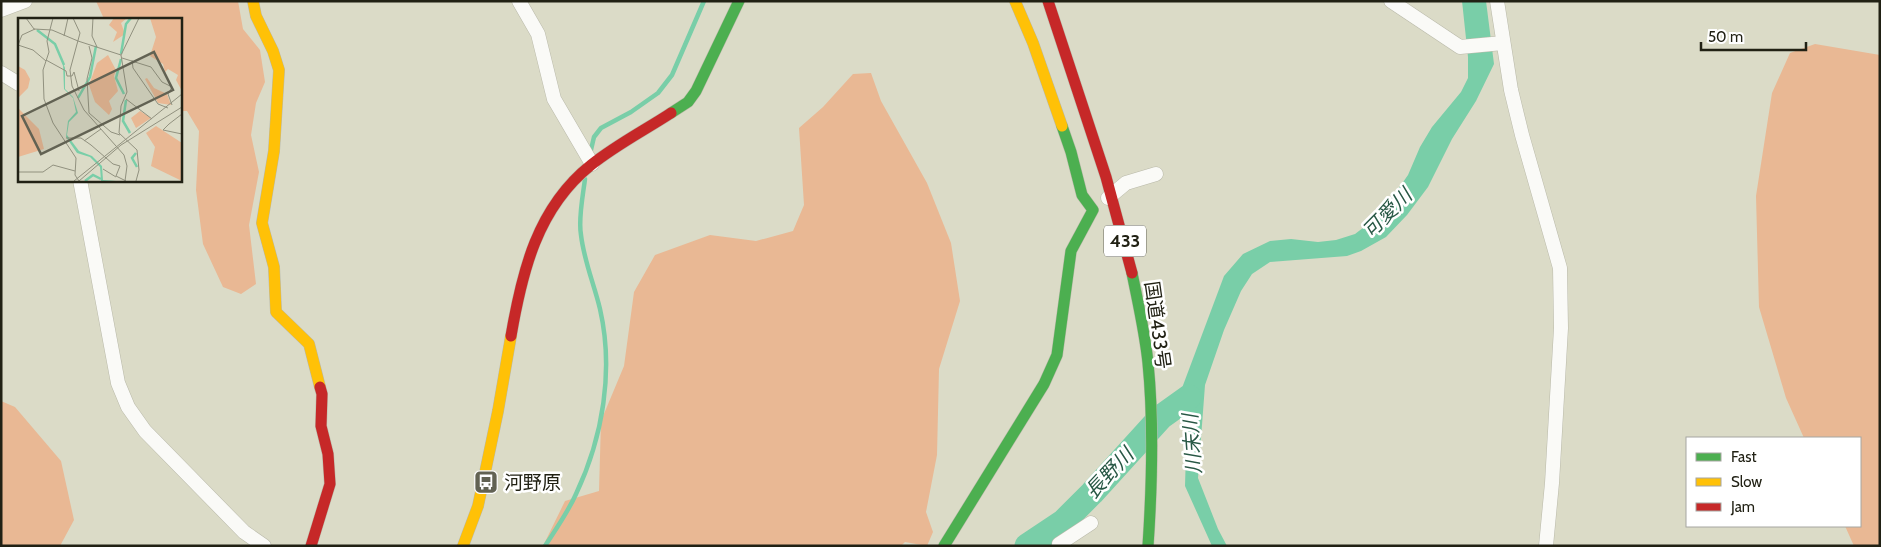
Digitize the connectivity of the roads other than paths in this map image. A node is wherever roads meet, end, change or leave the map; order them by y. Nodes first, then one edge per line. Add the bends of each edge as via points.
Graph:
1 (24, 1) edge
2 (252, 1) edge
3 (519, 1) edge
4 (739, 1) edge
5 (1015, 1) edge
6 (1048, 1) edge
7 (1390, 1) edge
8 (1497, 1) edge
9 (1, 10) edge
10 (1498, 44) junction
11 (1, 73) edge
12 (18, 83) edge
13 (592, 164) junction
14 (1156, 174) dead end
15 (80, 181) edge
16 (1112, 196) junction
17 (1093, 210) junction
18 (1091, 523) dead end
19 (264, 546) edge
20 (311, 546) edge
21 (463, 546) edge
22 (944, 546) edge
23 (1059, 546) edge
24 (1148, 546) edge
25 (1546, 546) edge

1 - 9 street
2 - 20 main road via 279,70 274,150 262,223 274,266 276,312 309,344 322,394 321,426 328,454 330,484
3 - 13 street via 538,34 554,99
4 - 13 main road via 688,102
5 - 17 main road via 1071,152 1082,196
6 - 16 main road, 国道433号 / 433
7 - 10 street via 1464,48
8 - 10 street
10 - 25 street via 1560,268 1561,328
11 - 12 street
13 - 21 main road via 571,183 558,201 539,232 526,264 478,506
14 - 16 street via 1126,183
15 - 19 street via 118,383 128,407 146,431 237,525
16 - 17 street
16 - 24 main road, 国道433号 / 433 via 1123,232 1148,360 1151,473
17 - 22 main road via 1071,251 1057,355 1007,446
18 - 23 street

